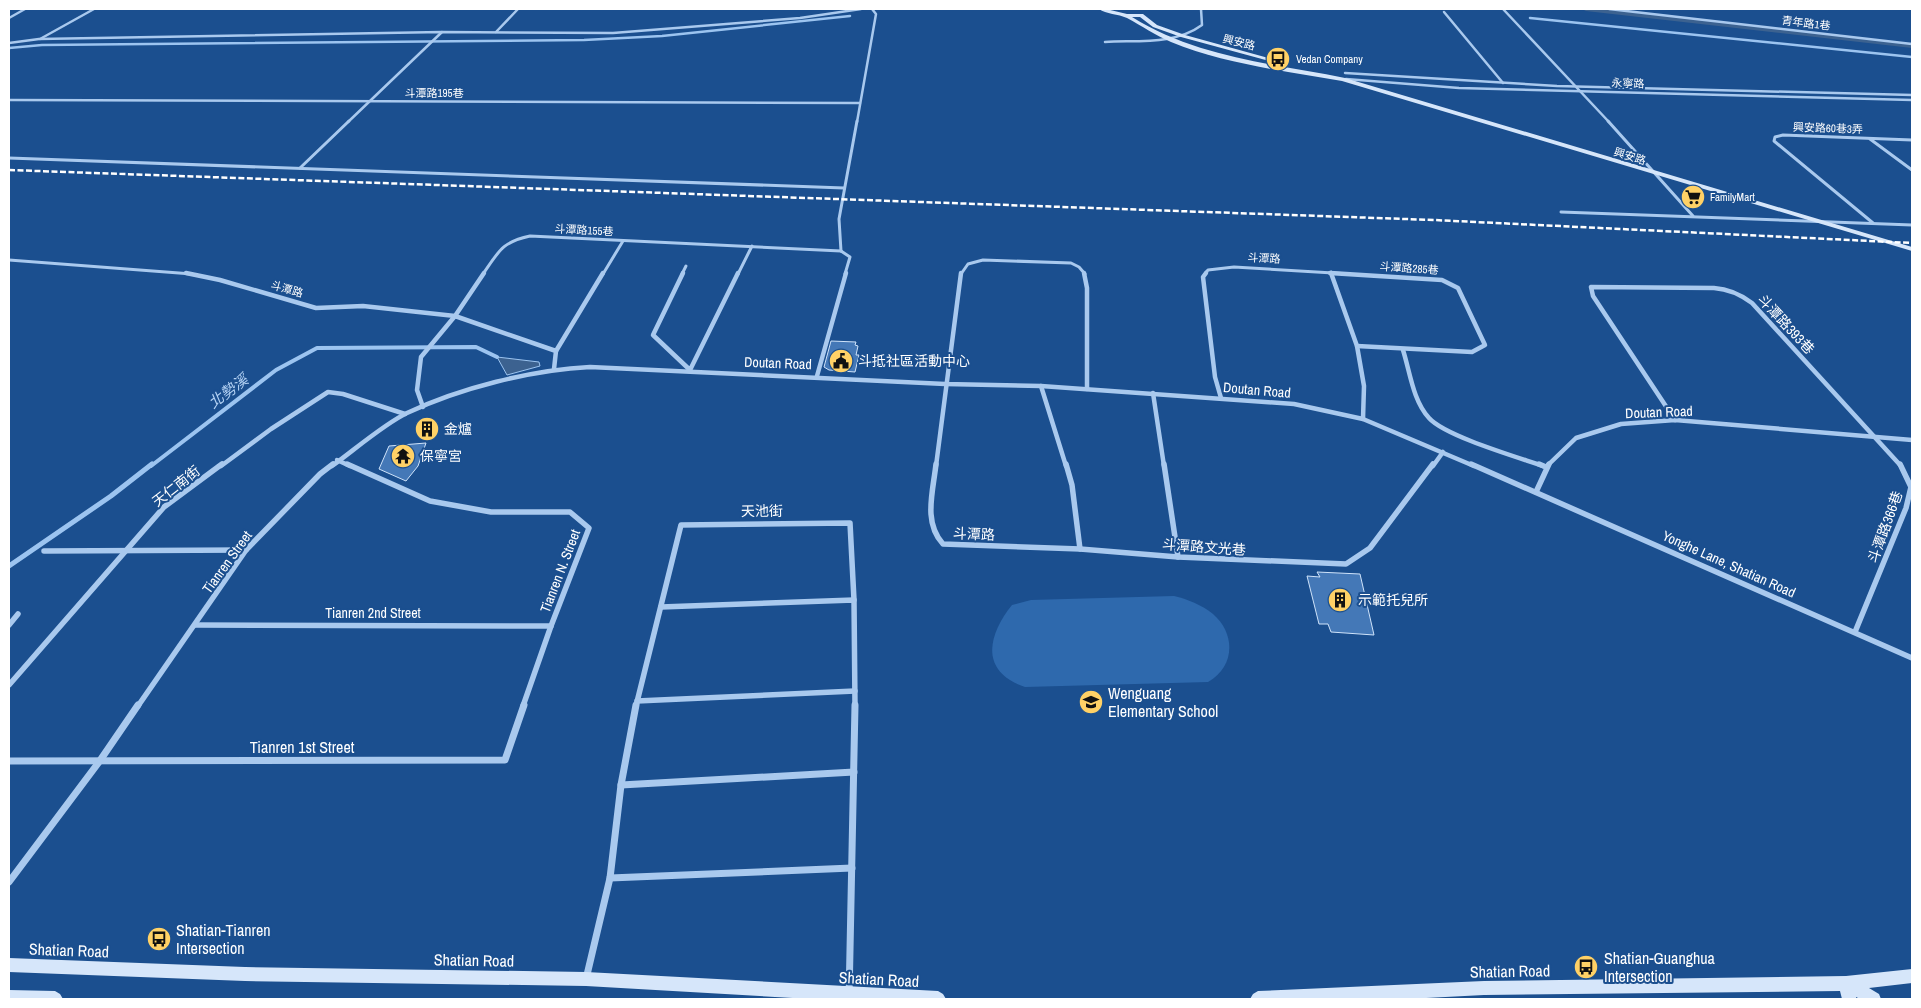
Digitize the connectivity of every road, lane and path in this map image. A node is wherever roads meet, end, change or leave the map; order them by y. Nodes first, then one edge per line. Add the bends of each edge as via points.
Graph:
1 (25, 9) edge
2 (94, 9) edge
3 (518, 9) edge
4 (861, 9) edge
5 (872, 9) edge
6 (1101, 9) edge
7 (1124, 9) edge
8 (1137, 9) edge
9 (1201, 9) edge
10 (1503, 9) edge
11 (1609, 9) edge
12 (1444, 12) dead end
13 (1141, 15) junction
14 (1127, 16) junction
15 (9, 18) edge
16 (442, 32) junction
17 (496, 32) junction
18 (1183, 36) junction
19 (1167, 38) junction
20 (39, 39) junction
21 (9, 42) edge
22 (1105, 42) dead end
23 (1912, 44) edge
24 (1344, 76) junction
25 (1503, 84) junction
26 (1577, 86) junction
27 (1582, 91) junction
28 (1912, 95) edge
29 (9, 100) edge
30 (1912, 100) edge
31 (371, 102) junction
32 (860, 103) junction
33 (1870, 138) junction
34 (1912, 140) edge
35 (9, 158) edge
36 (300, 168) junction
37 (1912, 170) edge
38 (1654, 174) junction
39 (844, 188) junction
40 (1562, 212) dead end
41 (1694, 217) junction
42 (1826, 223) junction
43 (1874, 223) junction
44 (1912, 225) edge
45 (623, 240) junction
46 (752, 246) junction
47 (1912, 249) edge
48 (841, 250) junction
49 (9, 260) edge
50 (686, 266) dead end
51 (1331, 272) junction
52 (455, 316) junction
53 (1357, 346) junction
54 (1403, 350) junction
55 (556, 351) junction
56 (554, 369) junction
57 (690, 370) junction
58 (817, 376) junction
59 (945, 384) junction
60 (1041, 386) junction
61 (1087, 389) junction
62 (1153, 393) junction
63 (1221, 398) junction
64 (424, 407) junction
65 (405, 414) junction
66 (1363, 419) junction
67 (1675, 420) junction
68 (1875, 436) junction
69 (1912, 440) edge
70 (1443, 452) junction
71 (337, 460) junction
72 (1546, 467) junction
73 (1536, 492) junction
74 (1080, 549) junction
75 (246, 550) junction
76 (44, 551) dead end
77 (123, 551) junction
78 (1178, 557) junction
79 (854, 600) junction
80 (661, 607) junction
81 (18, 614) dead end
82 (9, 625) edge
83 (195, 625) junction
84 (551, 626) junction
85 (1855, 632) junction
86 (1912, 658) edge
87 (9, 686) edge
88 (855, 691) junction
89 (637, 701) junction
90 (505, 760) joint
91 (9, 761) edge
92 (99, 762) junction
93 (854, 772) junction
94 (621, 785) junction
95 (852, 868) junction
96 (610, 878) junction
97 (9, 882) edge
98 (9, 965) edge
99 (1912, 976) edge
100 (586, 979) junction
101 (1846, 983) junction
102 (9, 997) edge
103 (849, 997) edge
104 (55, 999) edge
105 (938, 999) edge
106 (1258, 999) edge
107 (1849, 999) edge
108 (1874, 999) edge

1 - 15 street
2 - 20 street
3 - 17 street
4 - 17 street via 800,18 613,33
5 - 32 street via 876,14
6 - 14 street, 興安路
7 - 14 street
8 - 13 street
9 - 18 street via 1202,24 1196,31
10 - 26 street
11 - 23 street, 青年路1巷
12 - 25 street
13 - 14 street, 興安路
13 - 18 street, 興安路 via 1155,26
14 - 19 street, 興安路
16 - 17 street
16 - 20 street
16 - 31 street
18 - 19 street
18 - 24 street, 興安路 via 1239,53
19 - 22 street
19 - 24 street, 興安路 via 1255,64
20 - 21 street
24 - 25 street, 永寧路
24 - 27 street, 永寧路 via 1425,86
24 - 38 street, 興安路
25 - 26 street, 永寧路
26 - 27 street
26 - 28 street, 永寧路
27 - 30 street, 永寧路
27 - 38 street
29 - 31 street, 斗潭路195巷
31 - 32 street, 斗潭路195巷
31 - 36 street
32 - 39 street
33 - 34 street
33 - 37 street, 興安路60巷3弄
33 - 43 street, 興安路60巷3弄 via 1783,135 1775,137 1774,141
35 - 36 street
36 - 39 street
38 - 41 street
38 - 42 street, 興安路
39 - 48 street via 839,220
40 - 41 street
41 - 42 street
42 - 43 street
42 - 47 street, 興安路
43 - 44 street
45 - 46 street, 斗潭路155巷
45 - 52 street, 斗潭路155巷 via 530,236 512,240 502,246
45 - 55 street
46 - 48 street, 斗潭路155巷
46 - 57 street
48 - 58 street via 850,257
49 - 52 street, 斗潭路 via 181,272 316,308 363,306
50 - 57 street via 653,334
51 - 53 street
51 - 54 street, 斗潭路285巷 via 1442,280 1458,288 1485,345 1472,352
51 - 63 street, 斗潭路 via 1234,267 1208,270 1203,276 1215,377
52 - 55 street, 斗潭路
52 - 64 street, 斗潭路155巷 via 421,357 417,390
53 - 54 street, 斗潭路285巷
53 - 66 street via 1364,386
54 - 72 street via 1429,419 1474,441
55 - 56 street
56 - 57 street, Doutan Road
56 - 64 street, Tianren Street via 491,384
57 - 58 street, Doutan Road
58 - 59 street, Doutan Road
59 - 60 street, Doutan Road
59 - 61 street, 斗潭路 via 962,272 968,264 983,260 1070,263 1081,266 1086,273
59 - 74 street, 斗潭路 via 930,519 934,534 943,544
60 - 61 street, Doutan Road
60 - 74 street via 1072,485
61 - 62 street, Doutan Road
62 - 63 street, Doutan Road
62 - 78 street
63 - 66 street, Doutan Road via 1294,404
64 - 65 street, Tianren Street
65 - 71 street, Tianren Street
65 - 77 street, 天仁南街 via 328,392 164,507
66 - 70 street, Doutan Road
67 - 68 street, Doutan Road
67 - 68 street, 斗潭路393巷 via 1593,296 1591,287 1714,288 1741,294
67 - 72 street, Doutan Road via 1621,424 1576,438
68 - 69 street, Doutan Road
68 - 85 street, 斗潭路366巷 via 1902,467 1911,487 1906,508
70 - 73 street, Doutan Road
70 - 78 street, 斗潭路文光巷 via 1370,548 1346,564
71 - 75 street, Tianren Street via 293,500
71 - 84 street, Tianren N. Street via 430,500 491,512 570,512 582,520 589,528
72 - 73 street, Doutan Road
73 - 85 street, Yonghe Lane, Shatian Road
74 - 78 street, 斗潭路文光巷
75 - 77 street
75 - 83 street, Tianren Street
76 - 77 street
77 - 87 street, 天仁南街
79 - 80 street
79 - 80 street, 天池街 via 850,522 681,525
79 - 88 street, 天池街
80 - 89 street, 天池街
81 - 82 street
83 - 84 street, Tianren 2nd Street
83 - 92 street, Tianren Street
84 - 90 street, Tianren N. Street
85 - 86 street, Yonghe Lane, Shatian Road
88 - 89 street
88 - 93 street, 天池街
89 - 94 street, 天池街
90 - 92 street, Tianren 1st Street
91 - 92 street, Tianren 1st Street
92 - 97 street, Tianren Street
93 - 94 street
93 - 95 street, 天池街
94 - 96 street, 天池街
95 - 96 street
95 - 103 street, 天池街
96 - 100 street, 天池街
98 - 100 street, Shatian Road via 255,974
99 - 101 street, Shatian Road
100 - 103 street, Shatian Road
101 - 106 street, Shatian Road via 1484,988
101 - 107 street
101 - 108 street
102 - 104 street
103 - 105 street, Shatian Road

